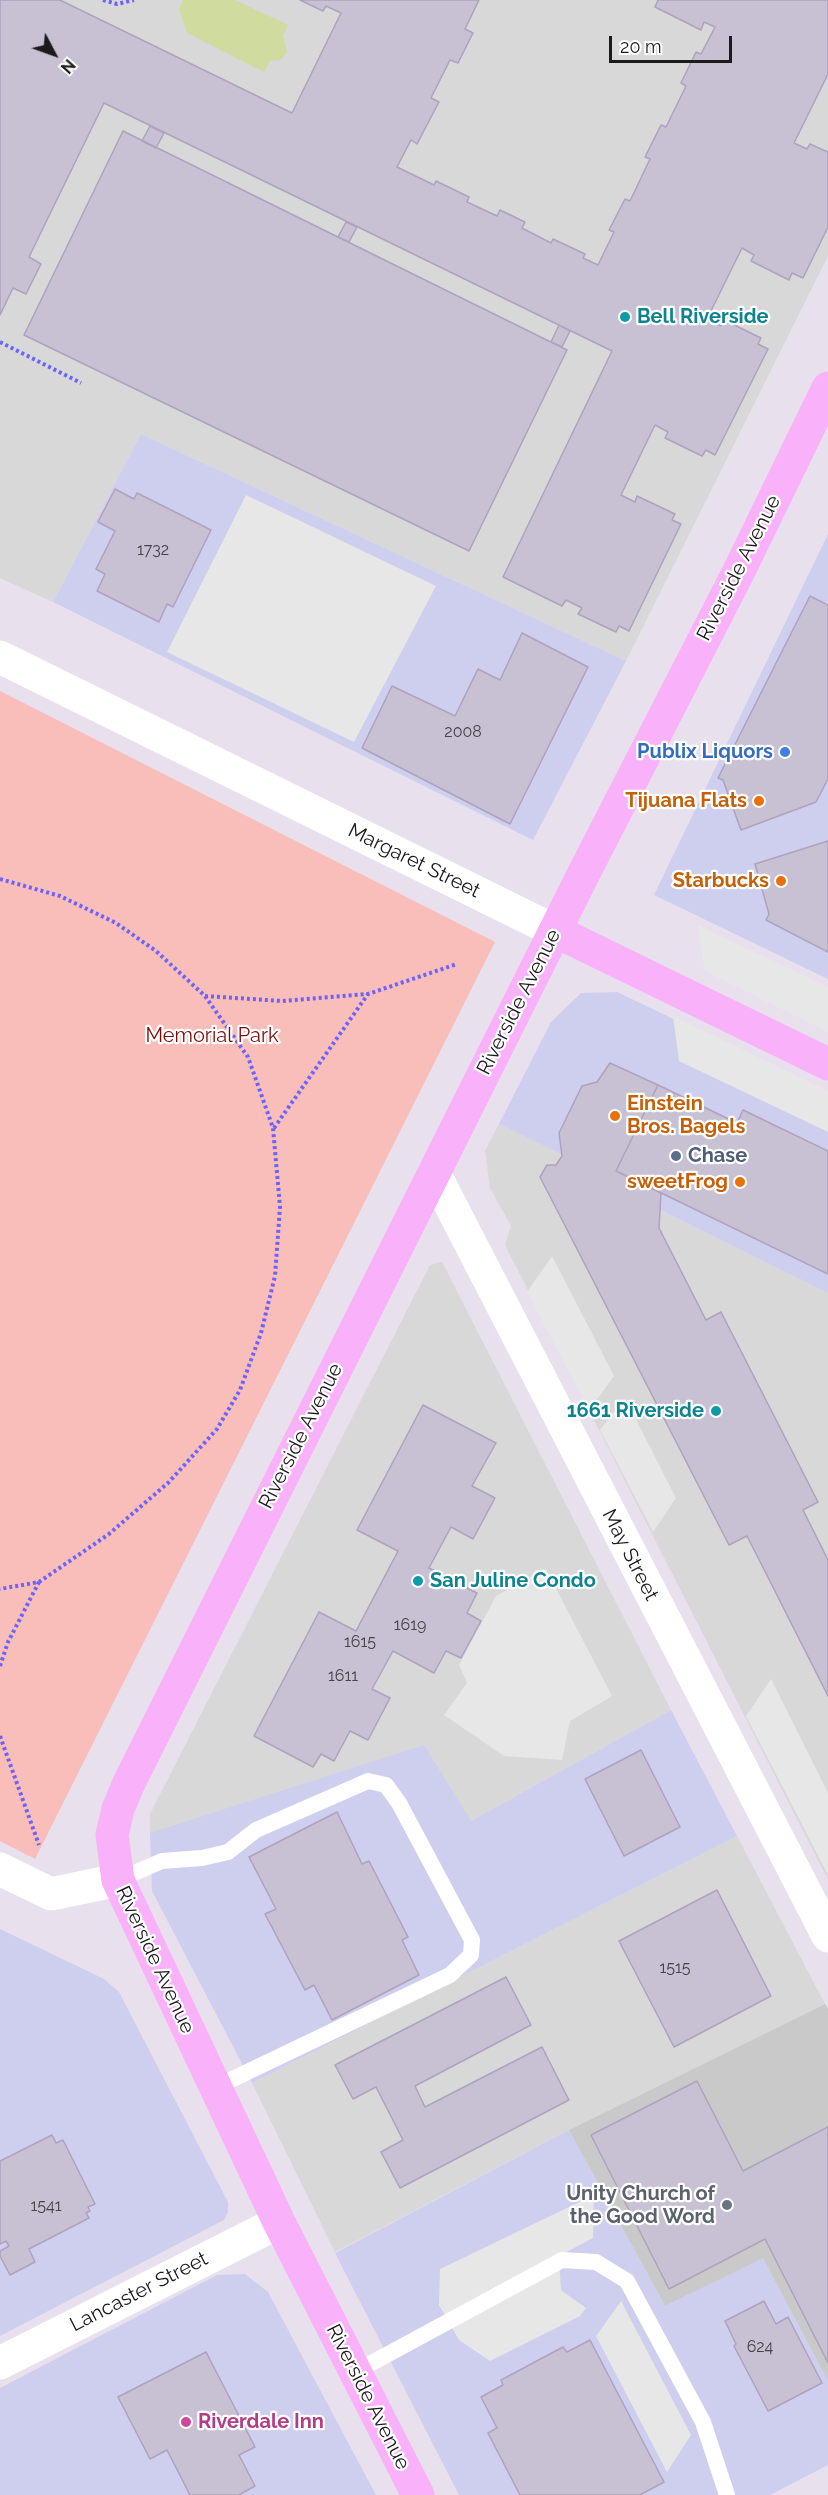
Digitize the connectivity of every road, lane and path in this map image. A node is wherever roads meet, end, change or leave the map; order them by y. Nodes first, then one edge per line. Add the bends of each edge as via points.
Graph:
1 (103, 0) edge
2 (134, 0) edge
3 (0, 342) edge
4 (81, 383) dead end
5 (828, 388) edge
6 (0, 657) edge
7 (0, 879) edge
8 (555, 931) junction
9 (457, 964) dead end
10 (368, 994) junction
11 (205, 996) junction
12 (828, 1064) edge
13 (273, 1128) junction
14 (434, 1173) junction
15 (39, 1582) junction
16 (0, 1589) edge
17 (0, 1666) edge
18 (0, 1736) edge
19 (40, 1846) dead end
20 (0, 1869) edge
21 (117, 1880) junction
22 (828, 1935) edge
23 (216, 2087) junction
24 (279, 2222) junction
25 (0, 2363) edge
26 (355, 2372) junction
27 (418, 2495) edge
28 (727, 2495) edge

1 - 2 path via 117,4
3 - 4 path
5 - 8 main road, Riverside Avenue
6 - 8 street, Margaret Street
7 - 11 path via 60,896 116,923 156,951
8 - 12 main road, Margaret Street
8 - 14 main road, Riverside Avenue
9 - 10 path
10 - 11 path via 282,1001
10 - 13 path
11 - 13 path via 248,1057
13 - 15 path via 280,1207 275,1276 261,1333 240,1390 217,1430 170,1482 109,1534
14 - 21 main road, Riverside Avenue via 128,1785 112,1835
14 - 22 street, May Street
15 - 16 path
15 - 17 path
18 - 19 path
20 - 21 street via 51,1894
21 - 23 main road, Riverside Avenue
21 - 23 lane via 162,1862 228,1852 256,1830 368,1780 386,1785 399,1803 472,1940 471,1955 450,1975
23 - 24 main road, Riverside Avenue
24 - 25 street, Lancaster Street
24 - 26 main road, Riverside Avenue
26 - 27 main road, Riverside Avenue
26 - 28 lane via 562,2260 596,2262 627,2281 703,2422

